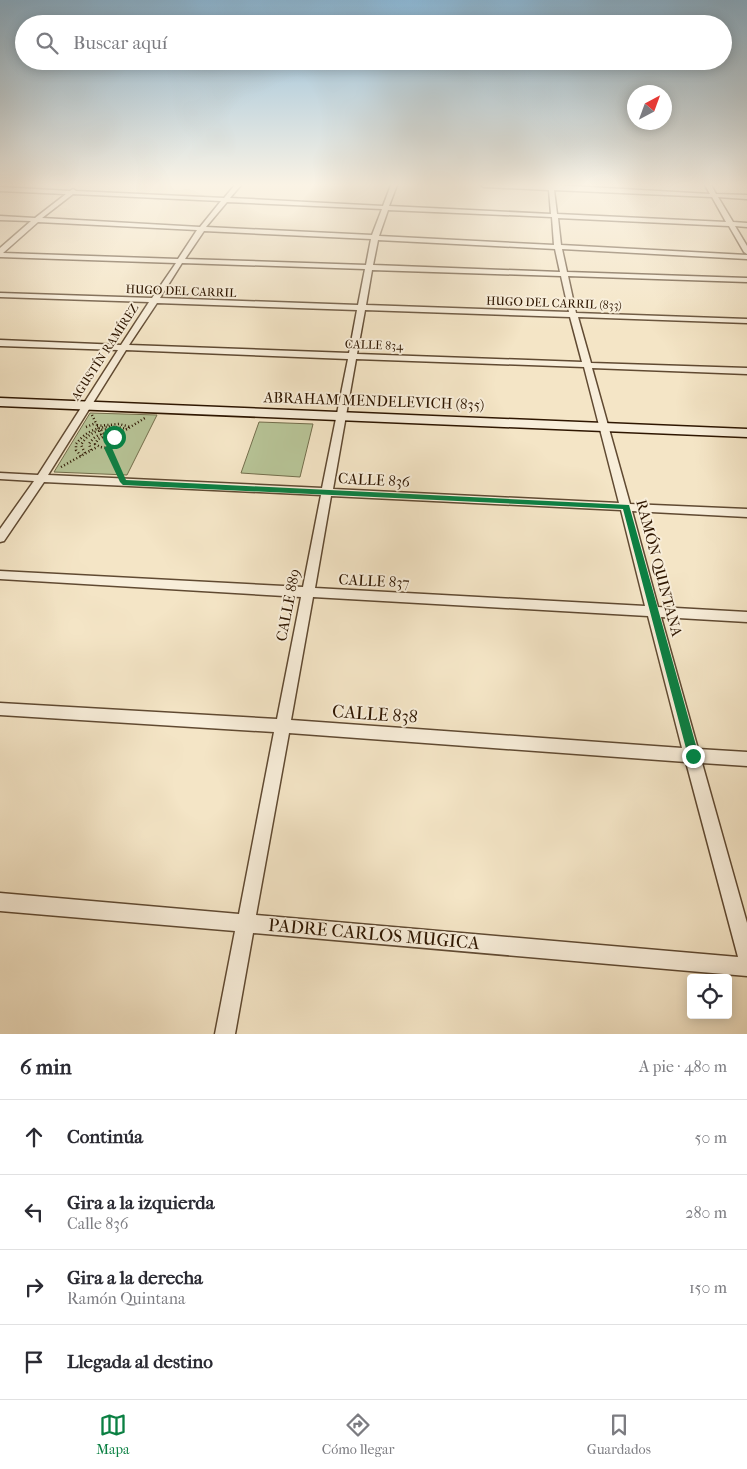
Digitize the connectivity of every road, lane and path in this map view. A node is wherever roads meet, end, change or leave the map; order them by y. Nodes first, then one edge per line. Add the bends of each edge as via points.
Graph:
1 (22, 233) edge
2 (199, 233) edge
3 (293, 233) edge
4 (377, 233) edge
5 (556, 233) edge
6 (737, 233) edge
7 (375, 238) junction
8 (558, 247) junction
9 (747, 252) edge
10 (0, 254) edge
11 (747, 257) edge
12 (180, 262) junction
13 (369, 267) junction
14 (564, 274) junction
15 (747, 280) edge
16 (0, 295) edge
17 (154, 301) junction
18 (361, 308) junction
19 (573, 315) junction
20 (747, 321) edge
21 (0, 343) edge
22 (124, 348) junction
23 (352, 357) junction
24 (588, 365) junction
25 (747, 371) edge
26 (0, 402) edge
27 (87, 406) junction
28 (160, 409) junction
29 (340, 416) junction
30 (130, 427) junction
31 (605, 427) junction
32 (98, 428) junction
33 (125, 430) junction
34 (747, 433) edge
35 (118, 434) junction
36 (102, 435) junction
37 (114, 437) junction
38 (97, 447) junction
39 (108, 448) junction
40 (91, 450) junction
41 (85, 453) junction
42 (81, 456) junction
43 (0, 476) edge
44 (41, 478) junction
45 (123, 482) junction
46 (326, 492) junction
47 (626, 507) junction
48 (747, 513) edge
49 (0, 538) edge
50 (0, 575) edge
51 (307, 594) junction
52 (653, 612) junction
53 (747, 617) edge
54 (0, 709) edge
55 (282, 726) junction
56 (693, 756) junction
57 (747, 759) edge
58 (0, 902) edge
59 (245, 923) junction
60 (747, 956) edge
61 (747, 967) edge
62 (225, 1034) edge

1 - 10 street
2 - 12 street, AGUSTÍN RAMÍREZ
3 - 7 street
4 - 7 street, CALLE 889
5 - 8 street, RAMÓN QUINTANA
6 - 9 street
7 - 8 street
7 - 13 street, CALLE 889
8 - 11 street
8 - 14 street, RAMÓN QUINTANA
10 - 12 street
12 - 13 street
12 - 17 street, AGUSTÍN RAMÍREZ
13 - 14 street
13 - 18 street, CALLE 889
14 - 15 street
14 - 19 street, RAMÓN QUINTANA
16 - 17 street, HUGO DEL CARRIL
17 - 18 street, HUGO DEL CARRIL
17 - 22 street, AGUSTÍN RAMÍREZ
18 - 19 street, HUGO DEL CARRIL (833)
18 - 23 street, CALLE 889
19 - 20 street, HUGO DEL CARRIL (833)
19 - 24 street, RAMÓN QUINTANA
21 - 22 street, CALLE 834
22 - 23 street, CALLE 834
22 - 27 street, AGUSTÍN RAMÍREZ
23 - 24 street, CALLE 834
23 - 29 street, CALLE 889
24 - 25 street, CALLE 834
24 - 31 street, RAMÓN QUINTANA
26 - 27 street, ABRAHAM MENDELEVICH (835)
27 - 28 street, ABRAHAM MENDELEVICH (835)
27 - 32 path
27 - 44 street, AGUSTÍN RAMÍREZ
28 - 29 street, ABRAHAM MENDELEVICH (835)
28 - 30 path
29 - 31 street, ABRAHAM MENDELEVICH (835)
29 - 46 street, CALLE 889
30 - 32 path via 119,424
30 - 33 path
31 - 34 street, ABRAHAM MENDELEVICH (835)
31 - 47 street, RAMÓN QUINTANA
32 - 33 path
32 - 36 path
32 - 41 path via 83,441 81,445
32 - 42 path via 79,439 76,450
33 - 35 path
35 - 36 path
35 - 37 path
36 - 37 path
36 - 38 path via 95,442
36 - 40 path via 90,441
37 - 39 path via 116,443
38 - 39 path
38 - 40 path
39 - 45 path
40 - 41 path
41 - 42 path
42 - 44 path
43 - 44 street, CALLE 836
44 - 45 street, CALLE 836
44 - 49 street, AGUSTÍN RAMÍREZ
45 - 46 street, CALLE 836
46 - 47 street, CALLE 836
46 - 51 street, CALLE 889
47 - 48 street, CALLE 836
47 - 52 street, RAMÓN QUINTANA
50 - 51 street, CALLE 837
51 - 52 street, CALLE 837
51 - 55 street, CALLE 889
52 - 53 street, CALLE 837
52 - 56 street, RAMÓN QUINTANA
54 - 55 street, CALLE 838
55 - 56 street, CALLE 838
55 - 59 street, CALLE 889
56 - 57 street, CALLE 838
56 - 60 street, RAMÓN QUINTANA
58 - 59 street, PADRE CARLOS MUGICA
59 - 61 street, PADRE CARLOS MUGICA
59 - 62 street, CALLE 889

